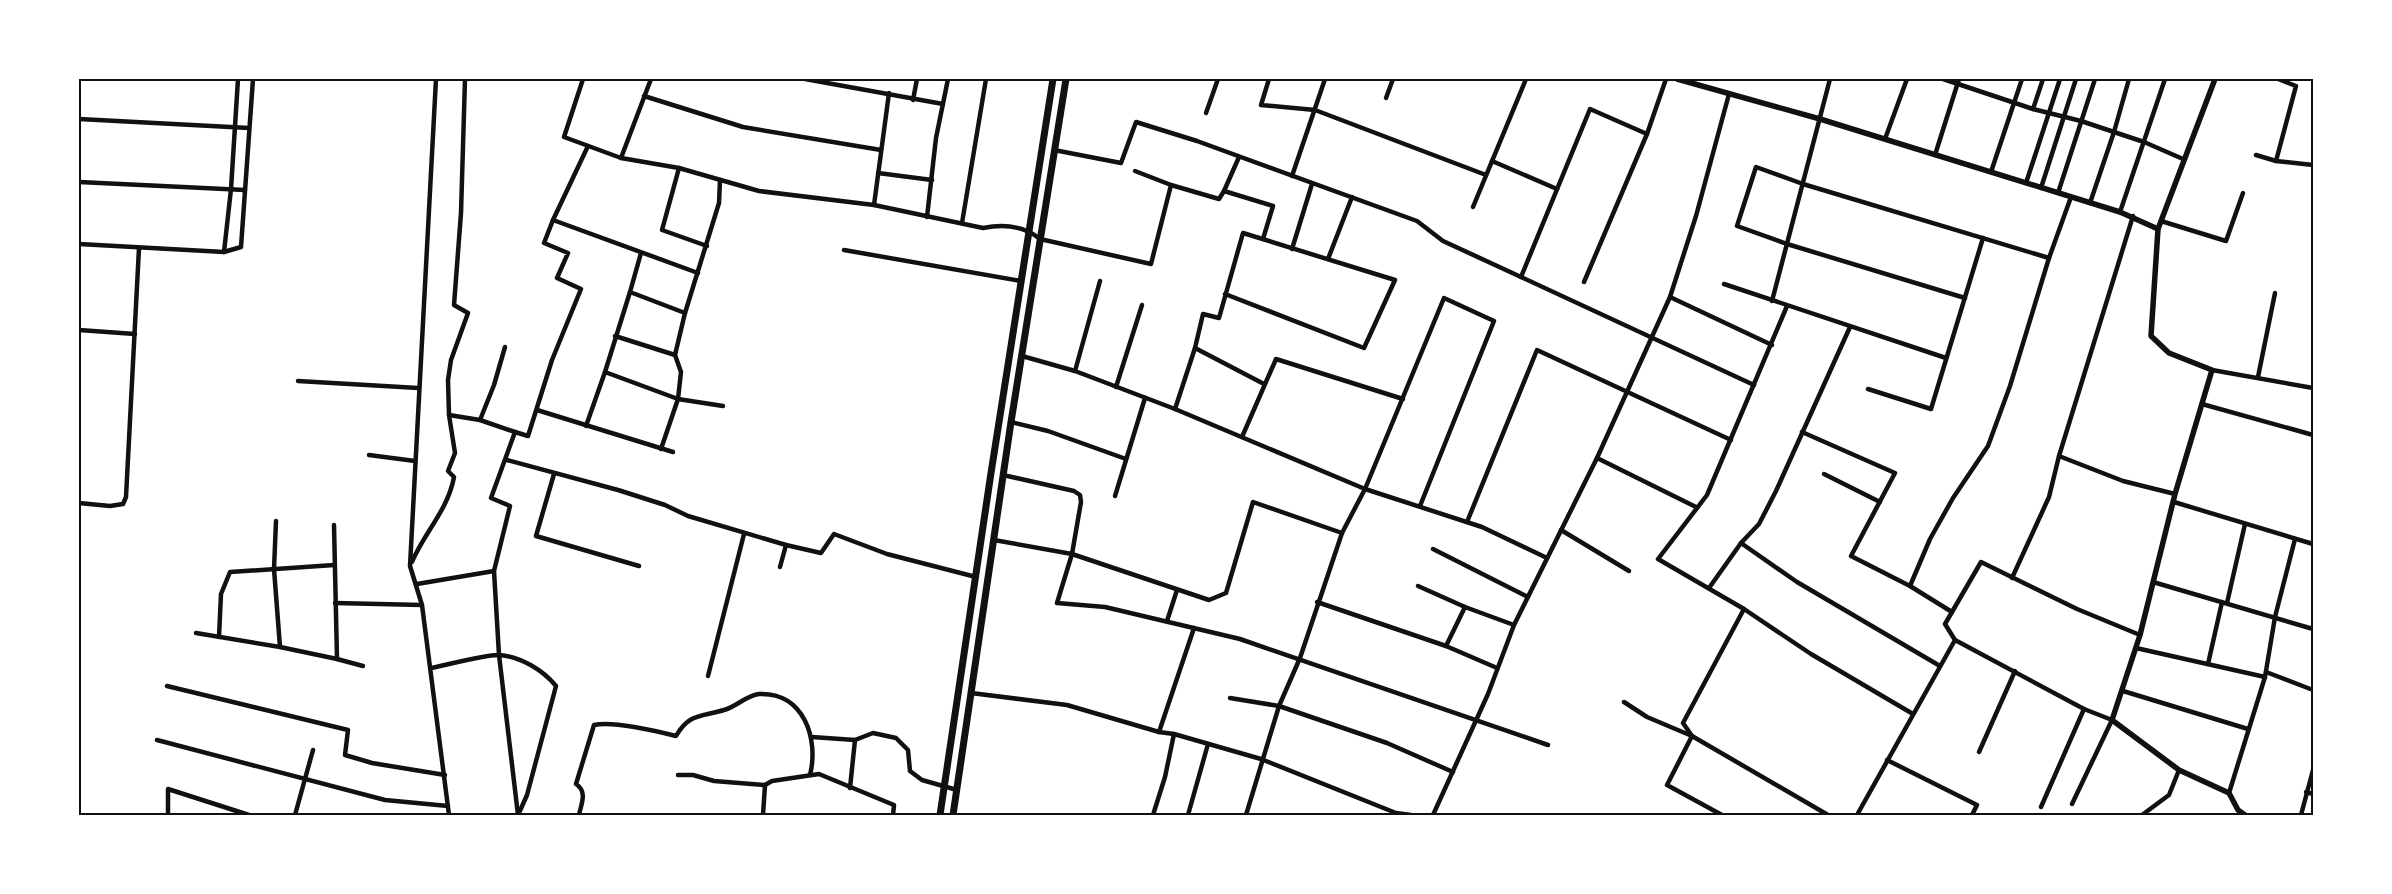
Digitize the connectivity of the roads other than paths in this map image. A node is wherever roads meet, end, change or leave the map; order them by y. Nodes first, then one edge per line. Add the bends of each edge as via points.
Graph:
1 (238, 79) edge
2 (253, 79) edge
3 (436, 79) edge
4 (465, 79) edge
5 (583, 79) edge
6 (651, 79) edge
7 (805, 79) edge
8 (917, 79) edge
9 (948, 79) edge
10 (986, 79) edge
11 (1053, 79) edge
12 (1066, 79) edge
13 (1218, 79) edge
14 (1269, 79) edge
15 (1325, 79) edge
16 (1393, 79) edge
17 (1526, 79) edge
18 (1666, 79) edge
19 (1677, 79) edge
20 (1830, 79) edge
21 (1907, 79) edge
22 (1943, 79) edge
23 (2022, 79) edge
24 (2043, 79) edge
25 (2060, 79) edge
26 (2076, 79) edge
27 (2095, 79) edge
28 (2129, 79) edge
29 (2165, 79) edge
30 (2215, 79) edge
31 (2278, 79) edge
32 (1959, 81) edge
33 (889, 93) junction
34 (1729, 94) junction
35 (644, 96) junction
36 (1386, 98) dead end
37 (913, 100) junction
38 (2014, 102) junction
39 (943, 104) junction
40 (2033, 109) junction
41 (1315, 110) junction
42 (1206, 114) dead end
43 (2048, 114) junction
44 (2063, 118) junction
45 (79, 119) edge
46 (1820, 119) junction
47 (2081, 121) junction
48 (235, 128) junction
49 (250, 128) junction
50 (2114, 132) junction
51 (1648, 134) junction
52 (1885, 139) junction
53 (2144, 142) junction
54 (588, 146) junction
55 (881, 150) junction
56 (1054, 150) junction
57 (1935, 155) junction
58 (2256, 155) dead end
59 (1240, 156) junction
60 (621, 158) junction
61 (2183, 159) junction
62 (1492, 161) junction
63 (2276, 161) junction
64 (2313, 165) edge
65 (679, 168) junction
66 (1135, 171) dead end
67 (1991, 172) junction
68 (878, 173) junction
69 (1486, 174) junction
70 (1292, 176) junction
71 (720, 180) junction
72 (932, 180) junction
73 (79, 182) edge
74 (2026, 183) junction
75 (1312, 184) junction
76 (1803, 184) junction
77 (1171, 185) junction
78 (2041, 188) junction
79 (231, 189) junction
80 (1557, 189) junction
81 (245, 190) junction
82 (1224, 191) junction
83 (2058, 193) junction
84 (2243, 193) dead end
85 (1352, 197) junction
86 (2071, 197) junction
87 (2090, 203) junction
88 (874, 205) junction
89 (1473, 207) dead end
90 (2120, 212) junction
91 (2133, 216) junction
92 (927, 217) junction
93 (553, 220) junction
94 (2161, 221) junction
95 (962, 224) junction
96 (2158, 229) junction
97 (1030, 230) junction
98 (1983, 238) junction
99 (1040, 239) junction
100 (1263, 240) junction
101 (79, 244) edge
102 (1787, 244) junction
103 (707, 246) junction
104 (139, 248) junction
105 (1292, 249) junction
106 (844, 250) dead end
107 (224, 252) junction
108 (641, 253) junction
109 (2049, 258) junction
110 (1328, 259) junction
111 (698, 273) junction
112 (1521, 277) junction
113 (1021, 281) junction
114 (1100, 281) dead end
115 (1584, 282) dead end
116 (1724, 284) dead end
117 (630, 292) junction
118 (2276, 293) dead end
119 (1225, 294) junction
120 (1670, 297) junction
121 (1965, 298) junction
122 (1772, 301) junction
123 (1142, 305) dead end
124 (1787, 306) junction
125 (685, 313) junction
126 (1850, 327) junction
127 (79, 330) edge
128 (134, 334) junction
129 (616, 336) junction
130 (1650, 338) junction
131 (1772, 345) junction
132 (505, 347) dead end
133 (1195, 348) junction
134 (675, 355) junction
135 (1022, 356) junction
136 (1946, 358) junction
137 (2212, 370) junction
138 (1075, 371) junction
139 (604, 372) junction
140 (2258, 377) junction
141 (298, 381) dead end
142 (1264, 384) junction
143 (1754, 385) junction
144 (1116, 387) junction
145 (418, 388) junction
146 (1868, 388) dead end
147 (2313, 388) edge
148 (1626, 391) junction
149 (1145, 398) junction
150 (1403, 398) junction
151 (678, 399) junction
152 (2202, 404) junction
153 (723, 406) dead end
154 (1175, 409) junction
155 (536, 410) junction
156 (450, 415) junction
157 (480, 420) junction
158 (1011, 422) junction
159 (586, 426) junction
160 (515, 432) junction
161 (1802, 432) junction
162 (2313, 435) edge
163 (1242, 437) junction
164 (1731, 440) junction
165 (661, 449) junction
166 (673, 452) dead end
167 (370, 455) dead end
168 (2059, 456) junction
169 (1597, 458) junction
170 (1126, 459) junction
171 (507, 460) junction
172 (415, 461) junction
173 (554, 474) junction
174 (1824, 474) dead end
175 (1004, 475) junction
176 (1365, 489) junction
177 (2175, 494) junction
178 (1115, 496) dead end
179 (1880, 502) junction
180 (2174, 502) junction
181 (79, 503) edge
182 (1420, 506) junction
183 (1696, 507) junction
184 (276, 521) dead end
185 (1468, 522) junction
186 (2245, 524) junction
187 (334, 525) dead end
188 (1561, 530) junction
189 (1342, 533) junction
190 (744, 534) junction
191 (2295, 539) junction
192 (994, 540) junction
193 (1741, 543) junction
194 (2313, 544) edge
195 (786, 545) junction
196 (1434, 549) dead end
197 (1072, 554) junction
198 (1547, 558) junction
199 (334, 565) junction
200 (410, 566) junction
201 (639, 566) dead end
202 (780, 568) dead end
203 (274, 569) junction
204 (494, 571) junction
205 (1629, 571) dead end
206 (976, 577) junction
207 (2012, 578) junction
208 (2154, 582) junction
209 (417, 584) junction
210 (1418, 586) dead end
211 (1910, 586) junction
212 (1709, 588) junction
213 (1177, 590) junction
214 (1528, 597) junction
215 (1317, 602) junction
216 (2225, 602) junction
217 (336, 603) junction
218 (422, 605) junction
219 (1465, 607) junction
220 (1744, 609) junction
221 (1952, 612) junction
222 (2275, 617) junction
223 (1167, 621) junction
224 (1514, 625) junction
225 (1194, 628) junction
226 (2313, 629) edge
227 (196, 633) dead end
228 (2140, 635) junction
229 (219, 637) junction
230 (1955, 640) junction
231 (1446, 646) junction
232 (280, 647) junction
233 (2136, 648) junction
234 (500, 655) junction
235 (1300, 658) junction
236 (336, 659) junction
237 (2208, 664) junction
238 (364, 666) dead end
239 (1940, 666) junction
240 (431, 668) junction
241 (1497, 668) junction
242 (2015, 671) junction
243 (2266, 672) junction
244 (708, 676) dead end
245 (2265, 677) junction
246 (167, 686) dead end
247 (2313, 690) edge
248 (2124, 691) junction
249 (971, 693) junction
250 (1230, 698) dead end
251 (1624, 702) dead end
252 (1279, 706) junction
253 (2084, 709) junction
254 (1913, 714) junction
255 (1475, 719) junction
256 (2112, 720) junction
257 (2248, 729) junction
258 (1159, 732) junction
259 (1174, 734) junction
260 (1692, 736) junction
261 (812, 737) junction
262 (157, 740) dead end
263 (855, 740) junction
264 (1208, 744) junction
265 (1548, 745) dead end
266 (314, 750) dead end
267 (1979, 752) dead end
268 (1262, 760) junction
269 (1886, 760) junction
270 (2179, 770) junction
271 (2313, 770) edge
272 (1453, 772) junction
273 (445, 775) junction
274 (678, 775) dead end
275 (810, 775) junction
276 (305, 779) junction
277 (765, 784) junction
278 (944, 787) junction
279 (850, 788) junction
280 (957, 790) junction
281 (2306, 792) junction
282 (2230, 794) junction
283 (2313, 794) edge
284 (2072, 804) dead end
285 (448, 806) junction
286 (2041, 807) dead end
287 (2236, 812) edge
288 (168, 815) edge
289 (249, 815) edge
290 (295, 815) edge
291 (449, 815) edge
292 (518, 815) edge
293 (579, 815) edge
294 (763, 815) edge
295 (893, 815) edge
296 (940, 815) edge
297 (953, 815) edge
298 (1153, 815) edge
299 (1188, 815) edge
300 (1246, 815) edge
301 (1411, 815) edge
302 (1433, 815) edge
303 (1722, 815) edge
304 (1828, 815) edge
305 (1857, 815) edge
306 (1972, 815) edge
307 (2142, 815) edge
308 (2245, 815) edge
309 (2301, 815) edge

1 - 48 street
2 - 49 street
3 - 145 street
4 - 156 street via 461,213 454,305 468,314 451,360 448,380
5 - 54 street via 564,137
6 - 35 street
7 - 33 street
8 - 37 street
9 - 39 street
10 - 95 street
11 - 97 highway
12 - 56 highway
13 - 42 street
14 - 41 street via 1261,105
15 - 41 street
16 - 36 street
17 - 62 street
18 - 51 street
19 - 34 street
20 - 46 street
21 - 52 street
22 - 32 street
23 - 38 street
24 - 40 street
25 - 43 street
26 - 44 street
27 - 47 street
28 - 50 street
29 - 53 street
30 - 61 street
31 - 63 street via 2296,86
32 - 38 street
32 - 57 street
33 - 37 street
33 - 55 street
34 - 46 street
34 - 120 street
35 - 55 street via 743,128
35 - 60 street
37 - 39 street
38 - 40 street
38 - 67 street
39 - 72 street
40 - 43 street
41 - 69 street
41 - 70 street
43 - 44 street
43 - 74 street
44 - 47 street
44 - 78 street
45 - 48 street
46 - 52 street
46 - 76 street
47 - 50 street
47 - 83 street
48 - 49 street
48 - 79 street
49 - 81 street
50 - 53 street
50 - 87 street
51 - 80 street via 1590,109
51 - 115 street
52 - 57 street
53 - 61 street
53 - 90 street
54 - 60 street
54 - 93 street
55 - 68 street
56 - 59 street via 1121,163 1136,122
56 - 99 highway
57 - 67 street
58 - 63 street
59 - 70 street
59 - 82 street
60 - 65 street
61 - 94 street
62 - 69 street
62 - 80 street
63 - 64 street
65 - 71 street
65 - 103 street via 662,230
66 - 77 street
67 - 74 street
68 - 72 street
68 - 88 street
69 - 89 street
70 - 75 street
71 - 88 street via 760,191
71 - 103 street via 719,203
72 - 92 street
73 - 79 street
74 - 78 street
75 - 85 street
75 - 105 street
76 - 98 street
76 - 102 street
76 - 102 street via 1756,167 1737,226
77 - 82 street via 1219,199
77 - 99 street via 1151,264
78 - 83 street
79 - 81 street
79 - 107 street
80 - 112 street
81 - 107 street via 242,247
82 - 100 street via 1273,206
83 - 86 street
84 - 94 street via 2226,241
85 - 110 street
85 - 112 street via 1417,221 1443,241
86 - 87 street
86 - 109 street
87 - 90 street
88 - 92 street
90 - 91 street
91 - 96 street
91 - 168 street
92 - 95 street
93 - 108 street
93 - 155 street via 544,243 568,253 558,278 581,289
94 - 96 street
95 - 97 street
96 - 137 street via 2151,336 2169,353
97 - 99 street
97 - 113 highway
98 - 109 street
98 - 121 street
99 - 135 highway
100 - 105 street
100 - 119 street via 1243,233
101 - 104 street
102 - 121 street
102 - 122 street
103 - 111 street
104 - 107 street
104 - 128 street
105 - 110 street
106 - 113 street
108 - 111 street
108 - 117 street
109 - 211 street via 1988,446 1930,539
110 - 119 street via 1395,280 1364,348
111 - 125 street
112 - 130 street
113 - 206 highway
114 - 138 street
116 - 122 street
117 - 125 street
117 - 129 street
118 - 140 street
119 - 133 street via 1219,318 1202,314
120 - 130 street
120 - 131 street
121 - 136 street
122 - 124 street
123 - 144 street
124 - 126 street
124 - 131 street
125 - 134 street
126 - 136 street
126 - 161 street
127 - 128 street
128 - 181 street via 126,498 123,504 110,506
129 - 134 street
129 - 139 street
130 - 143 street
130 - 148 street
131 - 143 street
132 - 157 street
133 - 142 street
133 - 154 street
134 - 151 street via 681,372
135 - 138 street
135 - 158 highway
136 - 146 street via 1931,409
137 - 140 street
137 - 152 street
138 - 144 street
139 - 151 street
139 - 159 street
140 - 147 street
141 - 145 street
142 - 150 street via 1276,359
142 - 163 street
143 - 164 street
144 - 149 street
145 - 172 street
148 - 164 street
148 - 169 street
148 - 185 street via 1537,350
149 - 154 street
149 - 170 street
150 - 176 street
150 - 182 street via 1444,298 1494,321
151 - 153 street
151 - 165 street
152 - 162 street
152 - 177 street
154 - 163 street
155 - 159 street
155 - 160 street via 528,436
156 - 157 street
156 - 200 street via 455,453 448,471 454,477 452,492 433,528 419,544
157 - 160 street
158 - 170 street via 1048,431
158 - 175 highway
159 - 165 street
160 - 171 street
161 - 179 street via 1895,473
161 - 193 street via 1764,516
163 - 176 street
164 - 183 street via 1707,495
165 - 166 street
167 - 172 street
168 - 177 street via 2123,480
168 - 207 street via 2049,497
169 - 183 street
169 - 188 street
170 - 178 street
171 - 173 street
171 - 204 street via 491,498 510,506
172 - 200 street
173 - 190 street via 618,490
173 - 201 street via 536,536
174 - 179 street
175 - 192 highway
175 - 197 street via 1080,495
176 - 182 street
176 - 189 street
177 - 180 street
179 - 211 street via 1851,556
180 - 186 street
180 - 208 street
182 - 185 street
183 - 212 street via 1658,558
184 - 203 street
185 - 198 street
186 - 191 street
186 - 216 street
187 - 199 street
188 - 198 street
188 - 205 street
189 - 213 street via 1253,502 1226,593 1210,600
189 - 215 street
190 - 195 street
190 - 244 street
191 - 194 street
191 - 222 street
192 - 197 street
192 - 249 highway
193 - 212 street
193 - 239 street via 1797,582
195 - 202 street
195 - 206 street via 821,553 834,534 887,554
196 - 214 street
197 - 213 street
197 - 223 street via 1057,603 1105,607
198 - 214 street
199 - 203 street
199 - 217 street
200 - 209 street
203 - 229 street via 230,572 221,594
203 - 232 street
204 - 209 street
204 - 234 street
206 - 278 highway
207 - 221 street via 1981,562
207 - 228 street
208 - 216 street
208 - 228 street
209 - 218 street
210 - 219 street
211 - 221 street
212 - 220 street
213 - 223 street
214 - 224 street
215 - 231 street
215 - 235 street
216 - 222 street
216 - 237 street
217 - 218 street
217 - 236 street
218 - 240 street
219 - 224 street
219 - 231 street
220 - 254 street via 1811,654
220 - 260 street via 1684,723
221 - 230 street via 1945,624
222 - 226 street
222 - 243 street
223 - 225 street
224 - 241 street
225 - 235 street via 1240,638
225 - 258 street
227 - 229 street
228 - 233 street
229 - 232 street
230 - 239 street
230 - 242 street
231 - 241 street
232 - 236 street
233 - 237 street
233 - 248 street
234 - 240 street
234 - 292 street
234 - 292 street via 530,664 556,686 527,795
235 - 252 street
235 - 255 street
236 - 238 street
237 - 245 street
239 - 254 street
240 - 273 street
241 - 255 street
242 - 253 street
242 - 267 street
243 - 245 street
243 - 247 street
245 - 257 street
246 - 273 street via 348,730 344,755
248 - 256 street
248 - 257 street
249 - 258 street via 1067,705
249 - 280 highway
250 - 252 street
251 - 260 street via 1647,717
252 - 268 street
252 - 272 street via 1386,743
253 - 256 street
253 - 286 street
254 - 269 street
255 - 265 street
255 - 272 street
256 - 270 street
256 - 284 street
257 - 282 street
258 - 259 street
259 - 264 street
259 - 298 street
260 - 303 street via 1667,785
260 - 304 street
261 - 263 street
261 - 275 street
261 - 293 street via 804,718 789,704 773,695 757,694 727,710 683,723 676,736 649,729 607,724 594,726 576,784 581,787 584,797
262 - 276 street
263 - 278 street via 873,733 896,738 908,750 910,770 922,780
263 - 279 street
264 - 268 street
264 - 299 street
266 - 276 street
268 - 300 street
268 - 301 street via 1396,813
269 - 305 street
269 - 306 street via 1977,805
270 - 282 street
270 - 307 street via 2169,795
271 - 281 street
272 - 302 street
273 - 285 street
274 - 277 street
275 - 277 street
275 - 279 street via 819,774
276 - 285 street via 385,800
276 - 290 street
277 - 294 street
278 - 280 street
278 - 296 highway
279 - 295 street via 894,805
280 - 297 highway
281 - 283 street
281 - 309 street
282 - 287 street
285 - 291 street
287 - 308 street
288 - 289 street via 168,789

